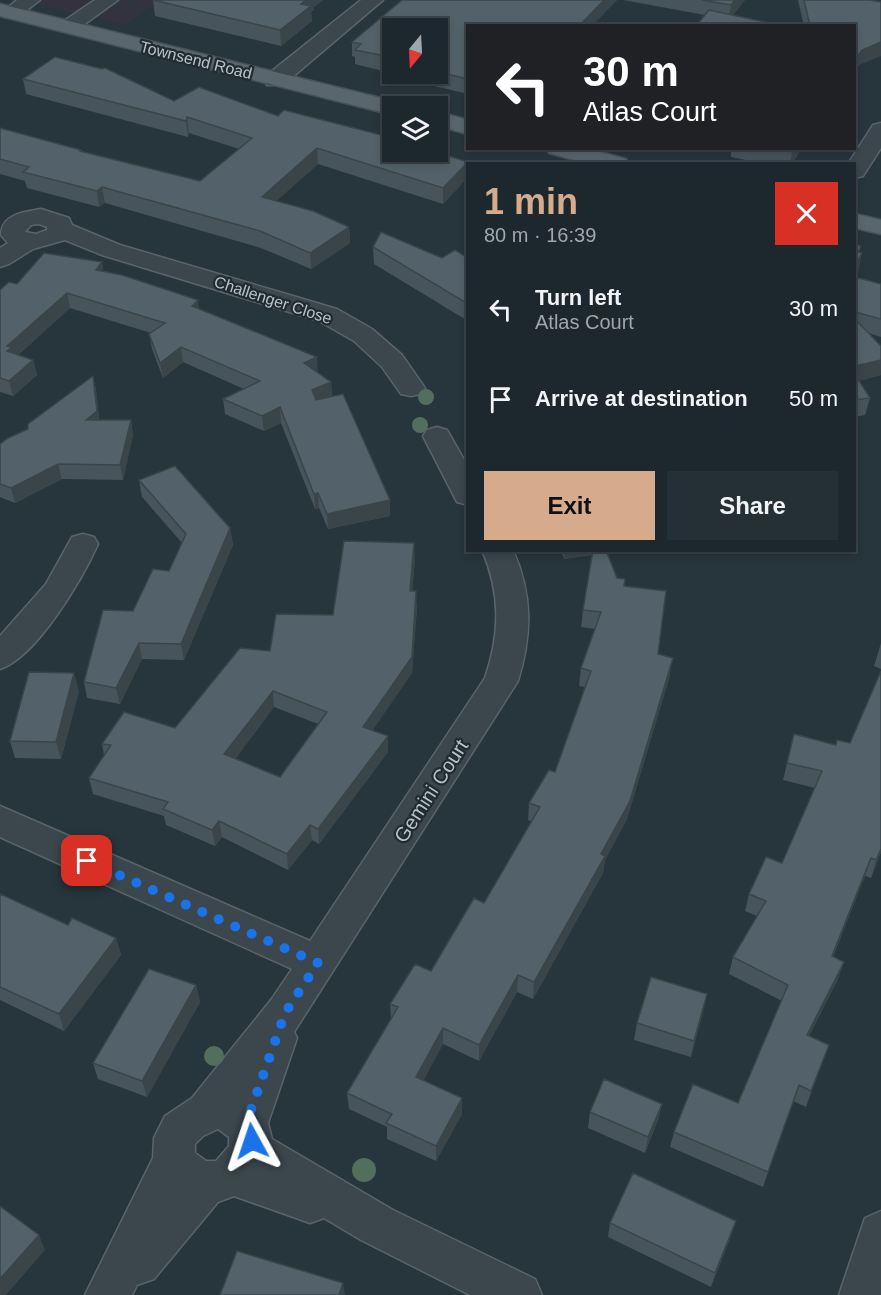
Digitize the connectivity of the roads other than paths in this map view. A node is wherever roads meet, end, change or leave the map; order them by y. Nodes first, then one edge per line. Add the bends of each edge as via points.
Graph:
1 (30, 0) edge
2 (108, 0) edge
3 (373, 0) edge
4 (6, 12) edge
5 (68, 27) junction
6 (275, 80) junction
7 (382, 105) edge
8 (448, 122) edge
9 (466, 126) edge
10 (881, 130) edge
11 (565, 150) edge
12 (610, 162) edge
13 (856, 169) edge
14 (856, 221) edge
15 (881, 227) edge
16 (21, 232) edge
17 (0, 259) edge
18 (411, 388) dead end
19 (437, 436) dead end
20 (465, 484) edge
21 (83, 544) dead end
22 (498, 552) edge
23 (0, 657) edge
24 (0, 821) edge
25 (318, 963) junction
26 (285, 1013) junction
27 (207, 1111) junction
28 (222, 1158) junction
29 (881, 1233) edge
30 (110, 1295) edge
31 (519, 1295) edge
32 (862, 1295) edge

1 - 4 street
2 - 5 street
3 - 6 street
4 - 5 main road, Townsend Road
5 - 6 main road, Townsend Road
6 - 7 main road, Townsend Road
8 - 9 main road
10 - 13 street
11 - 12 main road
14 - 15 main road
16 - 17 street
16 - 18 street, Challenger Close via 111,250 328,315 378,348
19 - 20 street
21 - 23 street via 70,576 52,602
22 - 25 street, Gemini Court via 511,594 515,625 501,681
24 - 25 street
25 - 26 street, Gemini Court
26 - 27 street, Gemini Court
26 - 28 street, Gemini Court
27 - 28 street via 229,1111
27 - 28 street, Gemini Court via 184,1124 174,1147
28 - 30 street
28 - 31 street via 377,1225
29 - 32 street

